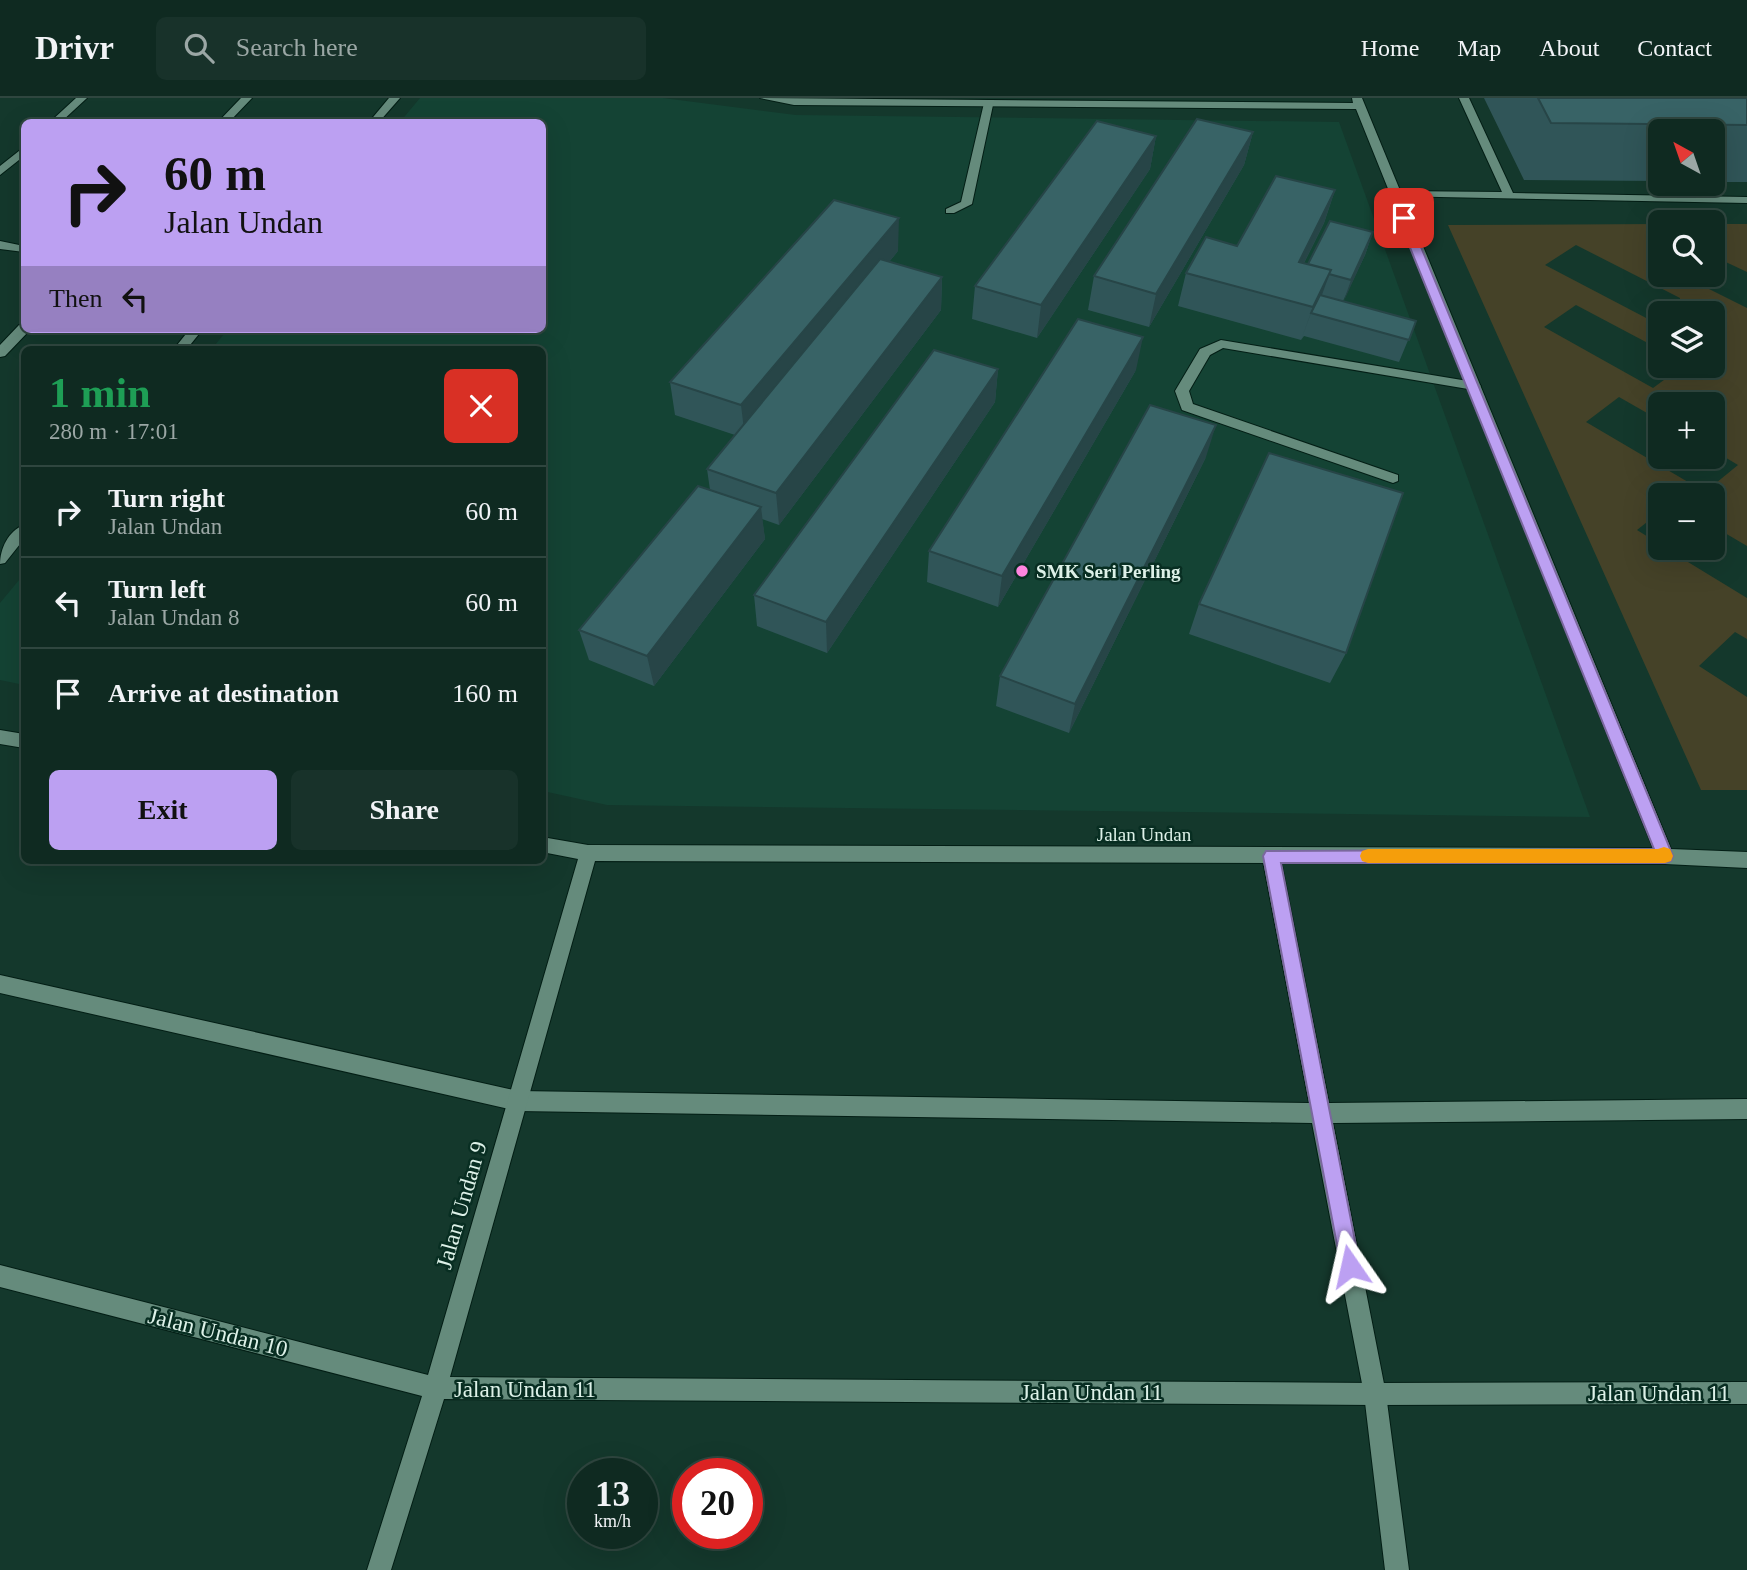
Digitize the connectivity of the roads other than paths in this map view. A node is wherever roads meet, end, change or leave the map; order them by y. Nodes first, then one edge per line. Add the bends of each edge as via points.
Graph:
1 (82, 98) edge
2 (247, 98) edge
3 (395, 98) edge
4 (765, 98) edge
5 (1464, 98) edge
6 (1359, 102) edge
7 (988, 105) junction
8 (58, 119) edge
9 (226, 119) edge
10 (377, 119) edge
11 (21, 153) edge
12 (0, 172) edge
13 (1394, 194) junction
14 (1509, 196) junction
15 (1747, 200) edge
16 (950, 211) dead end
17 (0, 245) edge
18 (21, 248) edge
19 (21, 331) edge
20 (0, 353) edge
21 (1474, 386) junction
22 (1393, 478) dead end
23 (21, 534) edge
24 (0, 559) edge
25 (0, 737) edge
26 (21, 740) edge
27 (546, 845) edge
28 (588, 853) junction
29 (1271, 856) junction
30 (1665, 856) junction
31 (1747, 860) edge
32 (0, 984) edge
33 (518, 1101) junction
34 (1747, 1109) edge
35 (1321, 1113) junction
36 (0, 1276) edge
37 (436, 1388) junction
38 (1747, 1393) edge
39 (1375, 1394) junction
40 (379, 1570) edge
41 (1397, 1570) edge

1 - 8 street
2 - 9 street
3 - 10 street
4 - 7 street
5 - 14 street
6 - 7 street
6 - 13 street
7 - 16 street via 966,204
11 - 12 street
13 - 14 street
13 - 21 street
14 - 15 street
17 - 18 street
19 - 20 street
21 - 22 street via 1221,344 1205,352 1182,391 1187,407
21 - 30 street
23 - 24 street
25 - 26 street
27 - 28 street, Jalan Undan
28 - 29 street, Jalan Undan
28 - 33 street, Jalan Undan 9
29 - 30 street, Jalan Undan
29 - 35 street
30 - 31 street, Jalan Undan
32 - 33 street
33 - 35 street
33 - 37 street, Jalan Undan 9
34 - 35 street
35 - 39 street
36 - 37 street, Jalan Undan 10
37 - 39 street, Jalan Undan 11
37 - 40 street, Jalan Undan 9
38 - 39 street, Jalan Undan 11
39 - 41 street

